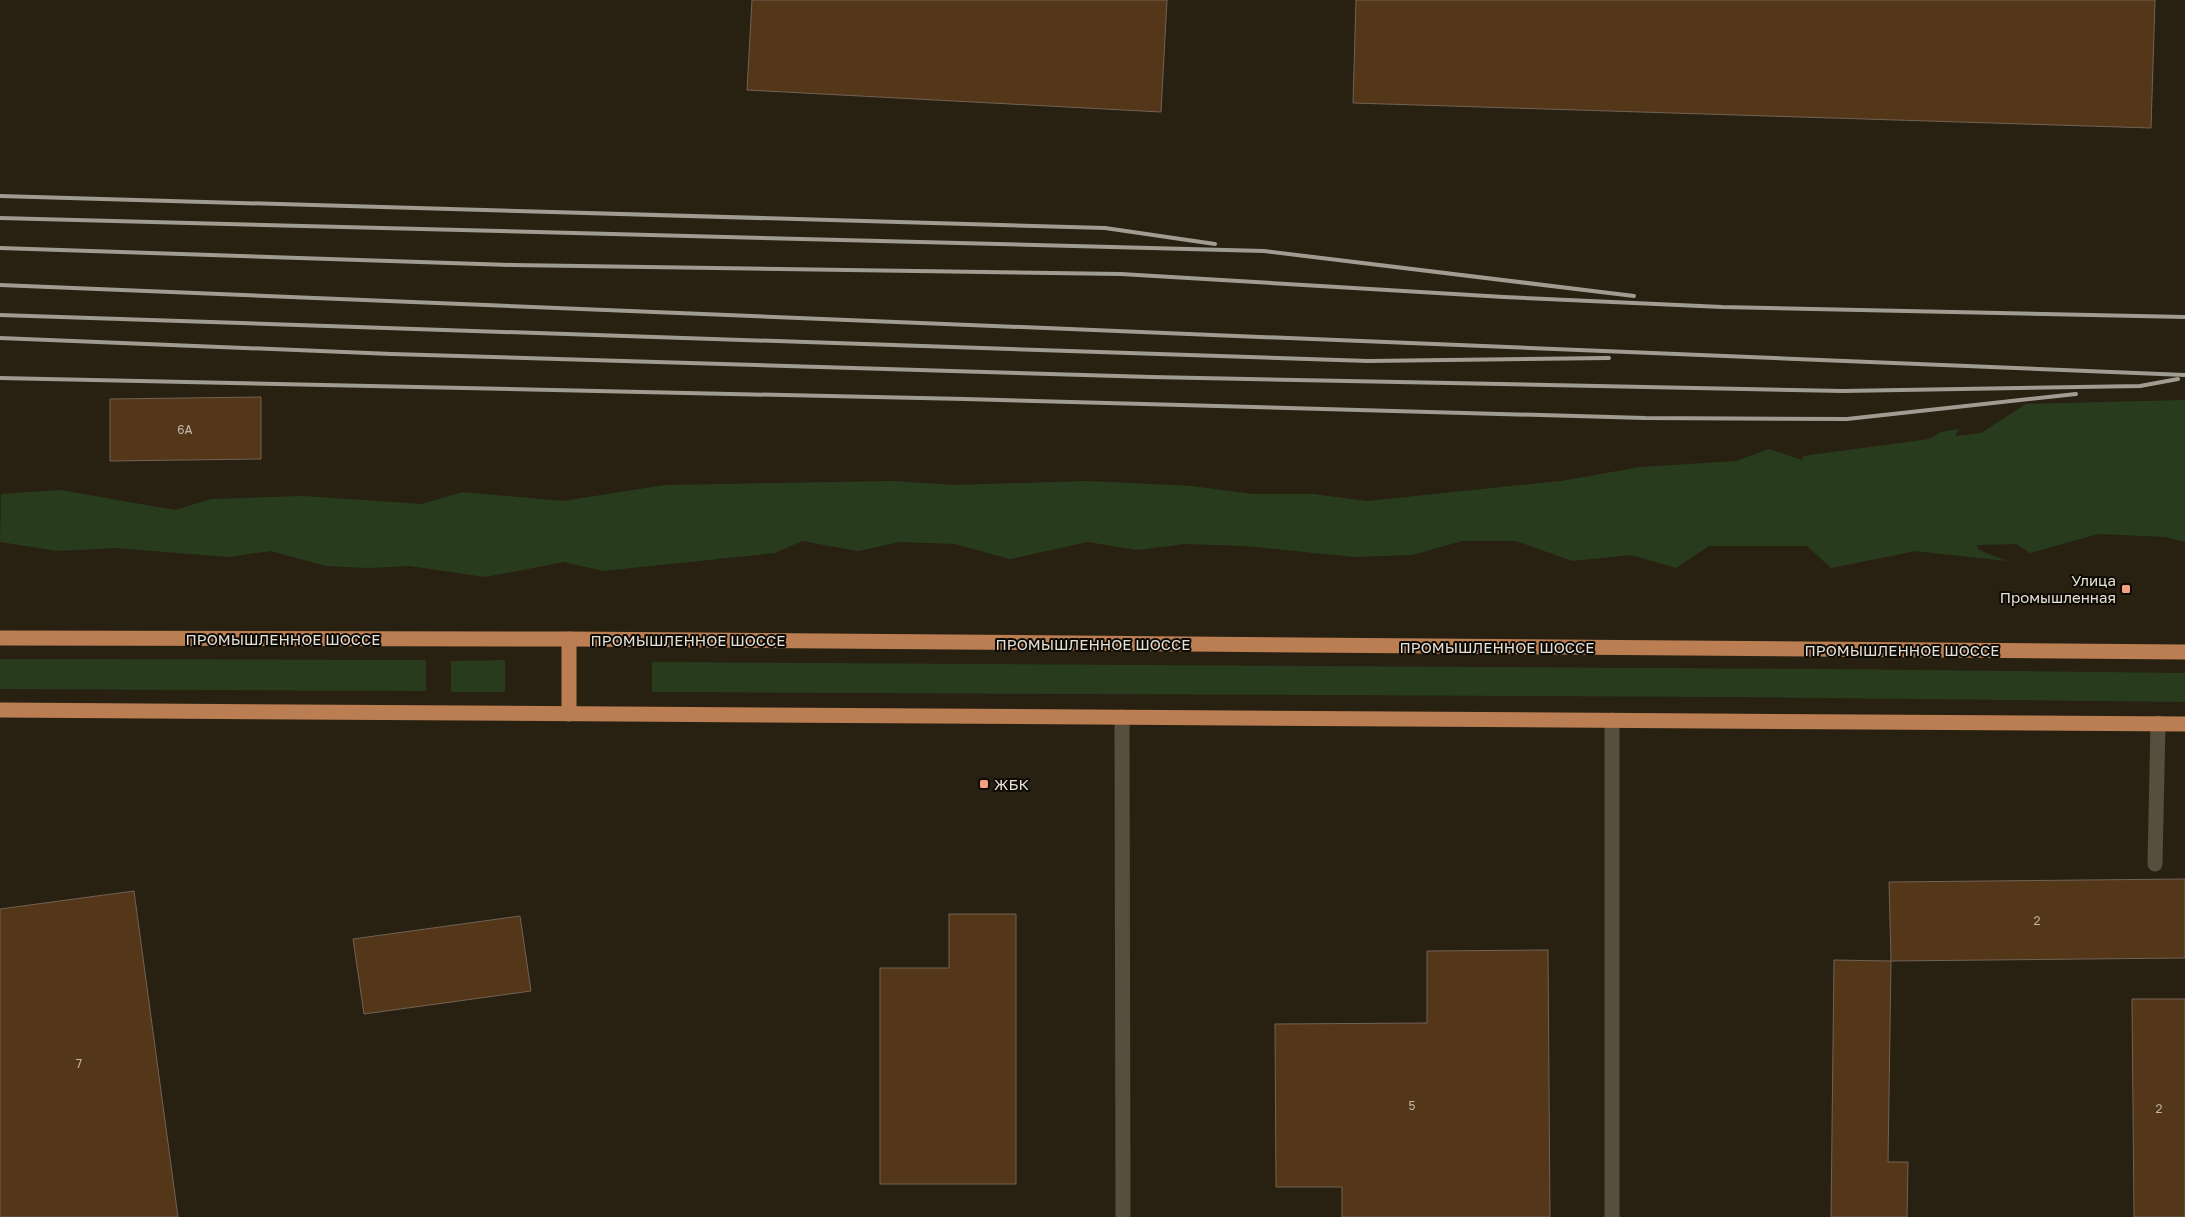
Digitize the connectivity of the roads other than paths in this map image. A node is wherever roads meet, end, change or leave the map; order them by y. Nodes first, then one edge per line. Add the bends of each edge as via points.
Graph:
1 (0, 638) edge
2 (569, 640) junction
3 (2185, 652) edge
4 (0, 710) edge
5 (569, 714) junction
6 (1122, 717) junction
7 (1612, 720) junction
8 (2158, 724) junction
9 (2185, 724) edge
10 (2155, 864) dead end
11 (1123, 1217) edge
12 (1612, 1217) edge

1 - 2 main road, ПРОМЫШЛЕННОЕ ШОССЕ
2 - 3 main road, ПРОМЫШЛЕННОЕ ШОССЕ
2 - 5 main road
4 - 5 main road
5 - 6 main road
6 - 7 main road
6 - 11 lane
7 - 8 main road
7 - 12 lane
8 - 9 main road
8 - 10 lane

